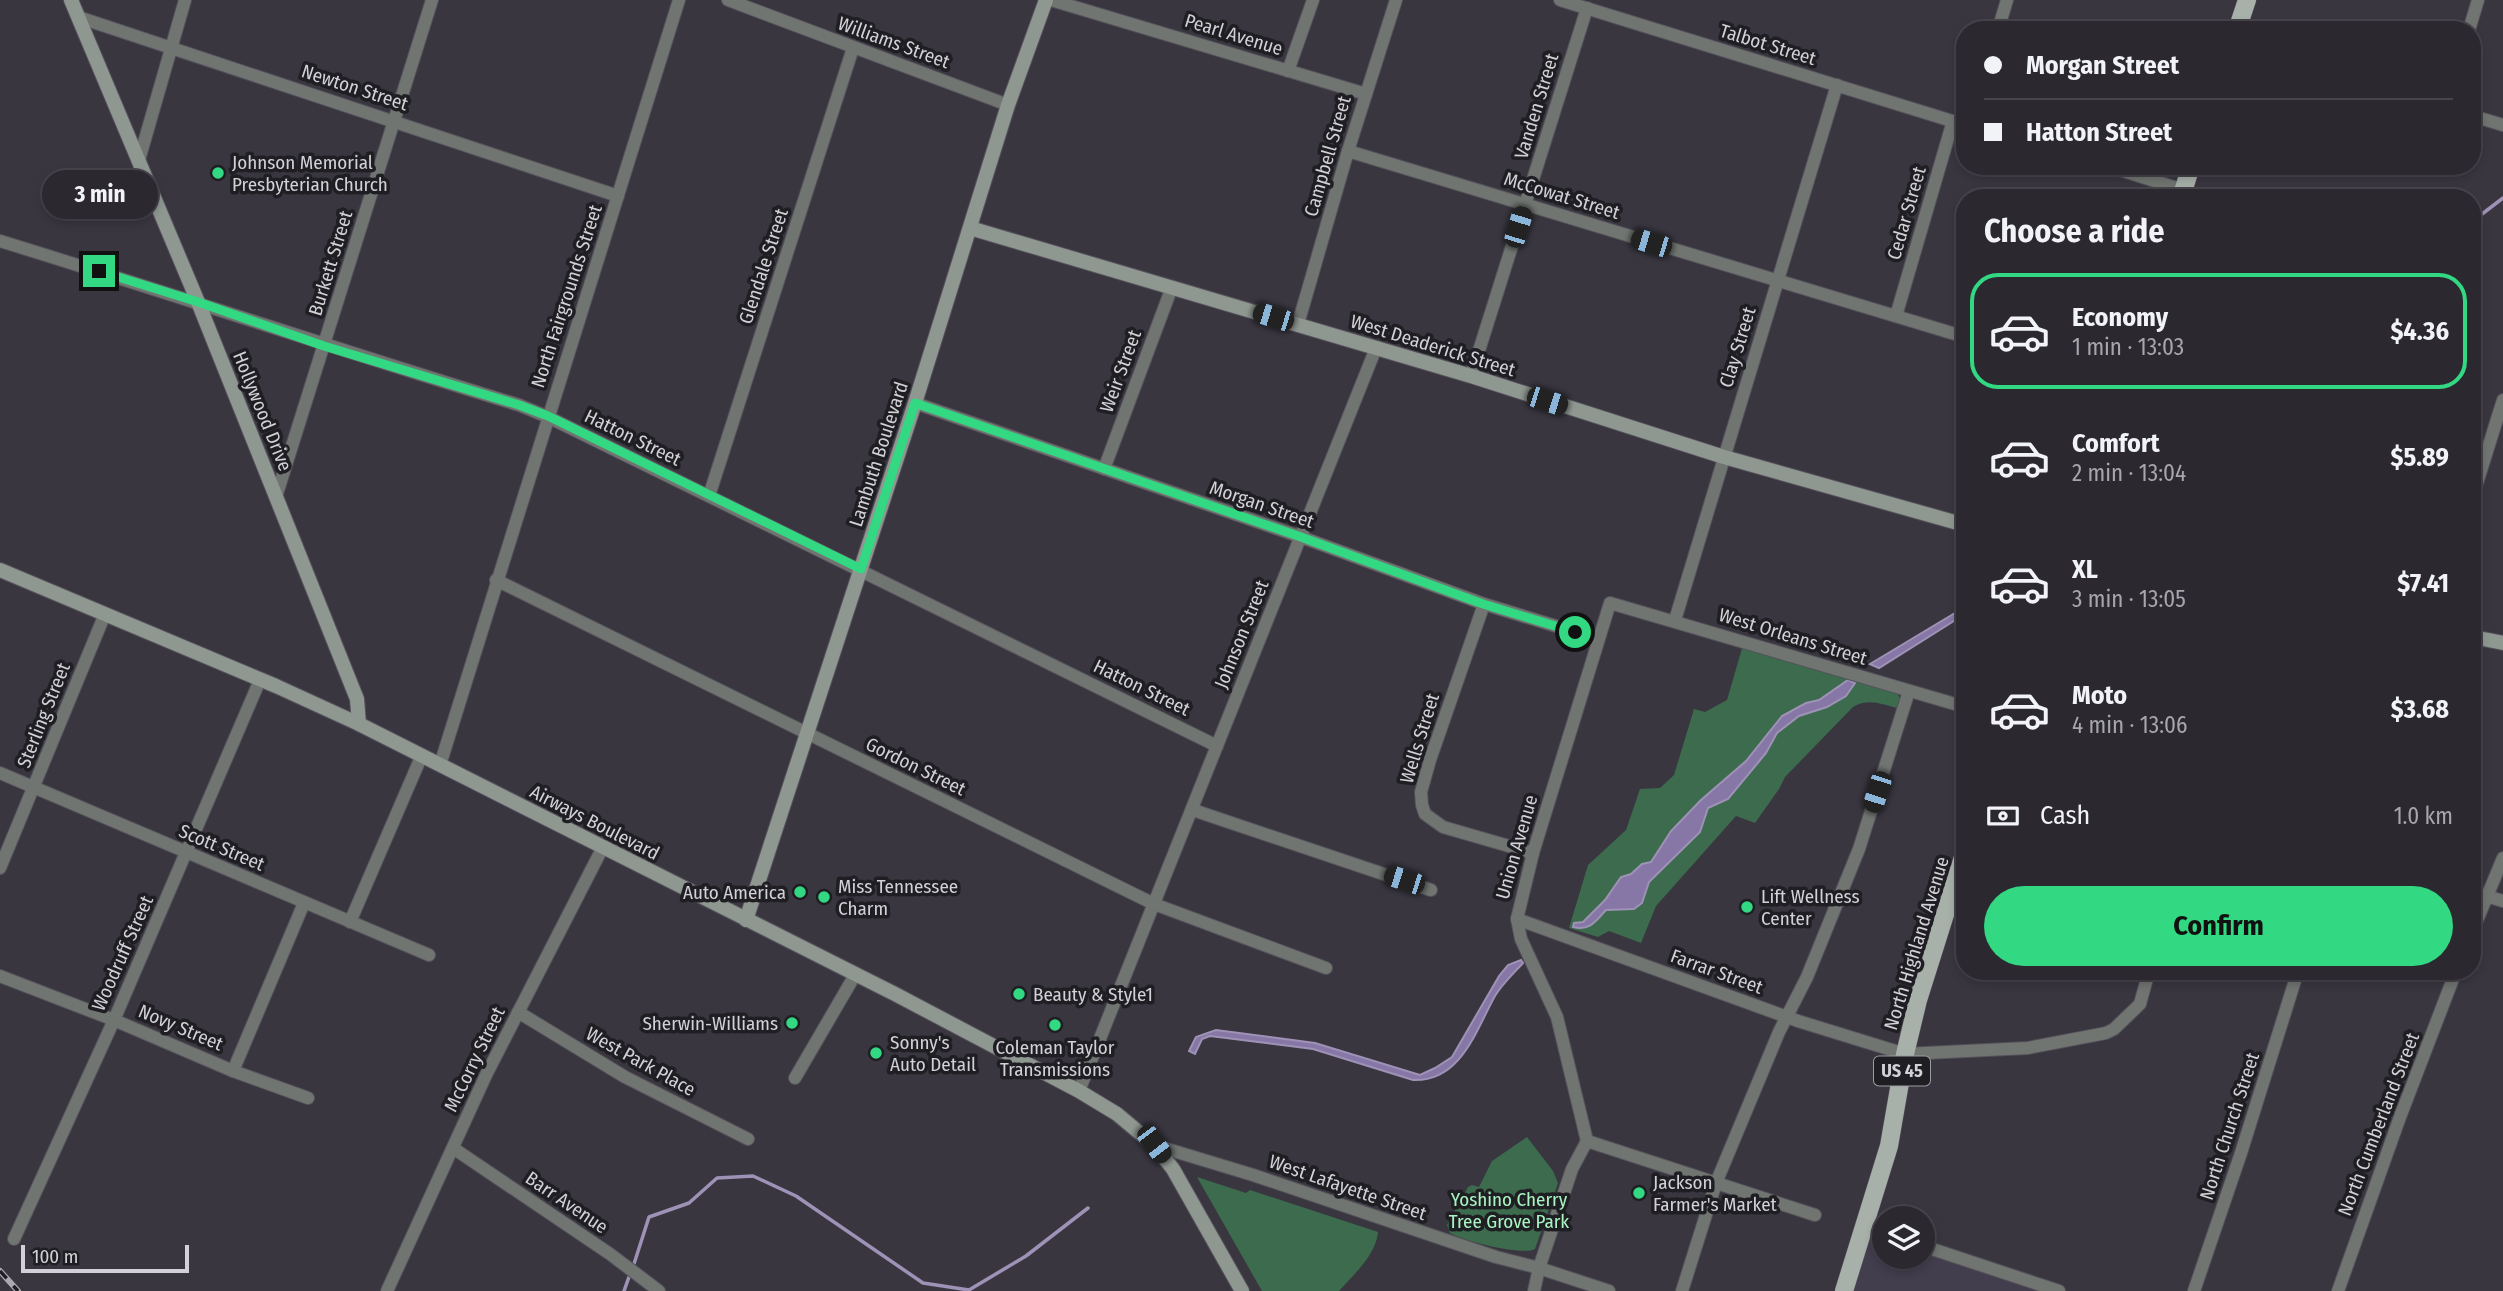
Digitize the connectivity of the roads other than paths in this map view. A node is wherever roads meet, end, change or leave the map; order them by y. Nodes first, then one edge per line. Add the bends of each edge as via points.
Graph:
1 (71, 0) edge
2 (185, 0) edge
3 (432, 0) edge
4 (679, 0) edge
5 (728, 0) edge
6 (1048, 0) edge
7 (1313, 0) edge
8 (1396, 0) edge
9 (1560, 0) edge
10 (2007, 0) edge
11 (2247, 0) edge
12 (2478, 0) edge
13 (1587, 8) junction
14 (79, 17) junction
15 (2001, 21) edge
16 (2239, 21) edge
17 (2472, 21) edge
18 (171, 47) junction
19 (853, 48) junction
20 (1288, 71) junction
21 (1837, 85) junction
22 (1366, 94) junction
23 (1008, 105) junction
24 (2481, 118) edge
25 (395, 120) junction
26 (1956, 122) edge
27 (2503, 125) edge
28 (1956, 132) edge
29 (1348, 151) junction
30 (139, 160) junction
31 (2132, 175) edge
32 (2169, 189) edge
33 (618, 196) junction
34 (1525, 204) junction
35 (970, 228) junction
36 (0, 240) edge
37 (1777, 281) junction
38 (1172, 287) junction
39 (198, 302) junction
40 (1896, 316) junction
41 (1298, 324) junction
42 (1956, 334) edge
43 (324, 346) junction
44 (1376, 348) junction
45 (1471, 376) junction
46 (2503, 400) edge
47 (915, 403) junction
48 (548, 416) junction
49 (1724, 457) junction
50 (1104, 469) junction
51 (2481, 470) edge
52 (709, 496) junction
53 (276, 497) junction
54 (1956, 522) edge
55 (1301, 537) junction
56 (861, 569) junction
57 (0, 570) edge
58 (496, 580) junction
59 (1610, 603) joint
60 (1483, 604) junction
61 (105, 614) junction
62 (1675, 620) junction
63 (1598, 639) junction
64 (2481, 639) edge
65 (2503, 643) edge
66 (260, 680) junction
67 (1909, 691) junction
68 (1956, 704) edge
69 (359, 724) junction
70 (808, 733) junction
71 (1217, 746) junction
72 (422, 755) junction
73 (440, 765) junction
74 (0, 773) edge
75 (34, 787) junction
76 (1193, 810) junction
77 (603, 847) junction
78 (187, 853) junction
79 (1533, 853) junction
80 (2503, 858) edge
81 (0, 868) edge
82 (1956, 880) edge
83 (1431, 890) dead end
84 (2481, 894) edge
85 (2486, 896) junction
86 (2503, 901) edge
87 (304, 903) junction
88 (1154, 904) junction
89 (2481, 909) edge
90 (1517, 919) junction
91 (746, 920) junction
92 (350, 922) junction
93 (429, 955) dead end
94 (1326, 968) dead end
95 (855, 975) junction
96 (0, 976) edge
97 (2147, 980) edge
98 (2295, 980) edge
99 (2453, 980) edge
100 (518, 1012) junction
101 (1786, 1017) junction
102 (114, 1020) junction
103 (1905, 1054) junction
104 (233, 1071) junction
105 (795, 1079) dead end
106 (1080, 1091) junction
107 (308, 1097) dead end
108 (748, 1139) dead end
109 (1587, 1141) junction
110 (1154, 1144) junction
111 (453, 1148) junction
112 (1716, 1183) junction
113 (1815, 1215) dead end
114 (1865, 1226) junction
115 (1872, 1228) edge
116 (14, 1239) dead end
117 (1935, 1251) edge
118 (1539, 1268) junction
119 (2029, 1286) edge
120 (387, 1291) edge
121 (659, 1291) edge
122 (1242, 1291) edge
123 (1534, 1291) edge
124 (1609, 1291) edge
125 (1682, 1291) edge
126 (1844, 1291) edge
127 (2059, 1291) edge
128 (2194, 1291) edge
129 (2338, 1291) edge

1 - 14 street, Hollywood Drive
2 - 18 street
3 - 25 street, Burkett Street
4 - 33 street, North Fairgrounds Street
5 - 19 street, Williams Street
6 - 20 street, Pearl Avenue
6 - 23 street, Lambuth Boulevard
7 - 20 street
8 - 22 street, Campbell Street
9 - 13 street, Talbot Street
10 - 15 street
11 - 16 main road
12 - 17 street
13 - 21 street, Talbot Street
13 - 34 street, Vanden Street
14 - 18 street, Newton Street
14 - 30 street, Hollywood Drive
18 - 25 street, Newton Street
18 - 30 street
19 - 23 street, Williams Street
19 - 52 street, Glendale Street
20 - 22 street, Pearl Avenue
21 - 26 street, Talbot Street
21 - 37 street, Clay Street
22 - 29 street, Campbell Street
23 - 35 street, Lambuth Boulevard
24 - 27 street
25 - 33 street, Newton Street
25 - 43 street, Burkett Street
28 - 40 street, Cedar Street
29 - 34 street, McCowat Street
29 - 41 street, Campbell Street
30 - 39 street, Hollywood Drive
31 - 32 street
33 - 48 street, North Fairgrounds Street
34 - 37 street, McCowat Street
34 - 45 street, Vanden Street
35 - 38 street, West Deaderick Street
35 - 47 street, Lambuth Boulevard
36 - 39 street, Hatton Street
37 - 40 street, McCowat Street
37 - 49 street, Clay Street
38 - 41 street, West Deaderick Street
38 - 50 street, Weir Street
39 - 43 street, Hatton Street
39 - 53 street, Hollywood Drive
40 - 42 street, McCowat Street
41 - 44 street, West Deaderick Street
43 - 48 street, Hatton Street
43 - 53 street, Burkett Street
44 - 45 street, West Deaderick Street
44 - 55 street, Johnson Street
45 - 49 street, West Deaderick Street
46 - 51 street
47 - 50 street, Morgan Street
47 - 56 street, Lambuth Boulevard
48 - 52 street, Hatton Street
48 - 58 street, North Fairgrounds Street
49 - 54 street, West Deaderick Street
49 - 62 street, Clay Street
50 - 55 street, Morgan Street
52 - 56 street, Hatton Street
53 - 69 street, Hollywood Drive via 357,699
55 - 60 street, Morgan Street
55 - 71 street, Johnson Street
56 - 70 street, Lambuth Boulevard
56 - 71 street, Hatton Street
57 - 61 street, Airways Boulevard
58 - 70 street, Gordon Street
58 - 73 street, North Fairgrounds Street
59 - 62 street, West Orleans Street
59 - 63 street, Union Avenue
60 - 63 street, Morgan Street
60 - 79 street, Wells Street via 1430,760 1422,805 1424,814 1443,827
61 - 66 street, Airways Boulevard
61 - 75 street, Sterling Street
62 - 67 street, West Orleans Street
63 - 79 street, Union Avenue
64 - 65 street
66 - 69 street, Airways Boulevard
66 - 78 street, Woodruff Street
67 - 68 street, West Orleans Street
67 - 101 street via 1859,849
69 - 72 street, Airways Boulevard
70 - 88 street, Gordon Street
70 - 91 street, Lambuth Boulevard
71 - 76 street, Johnson Street
72 - 73 street, Airways Boulevard
72 - 92 street
73 - 77 street, Airways Boulevard
74 - 75 street, Scott Street
75 - 78 street, Scott Street
75 - 81 street, Sterling Street
76 - 83 street
76 - 88 street, Johnson Street
77 - 91 street, Airways Boulevard
77 - 100 street, McCorry Street
78 - 87 street, Scott Street
78 - 102 street, Woodruff Street
79 - 90 street, Union Avenue
80 - 85 street
82 - 103 main road, North Highland Avenue / US 45
84 - 85 street
85 - 86 street
85 - 89 street
87 - 92 street, Scott Street
87 - 104 street
88 - 94 street, Gordon Street
88 - 106 street, Johnson Street
90 - 101 street, Farrar Street
90 - 109 street, Union Avenue via 1521,939 1557,1017
91 - 95 street, Airways Boulevard
92 - 93 street, Scott Street
95 - 105 street
95 - 106 street, Airways Boulevard
96 - 102 street, Novy Street
97 - 103 street via 2140,1004 2106,1033 2028,1048
98 - 128 street, North Church Street
99 - 129 street, North Cumberland Street
100 - 108 street, West Park Place via 625,1077
100 - 111 street, McCorry Street
101 - 103 street, Farrar Street
101 - 112 street
102 - 104 street, Novy Street
102 - 116 street, Woodruff Street
103 - 114 main road, North Highland Avenue / US 45 via 1889,1146
104 - 107 street, Novy Street
106 - 110 street, Airways Boulevard
109 - 112 street
109 - 118 street via 1572,1169
110 - 118 street, West Lafayette Street via 1496,1258
110 - 122 street, Airways Boulevard
111 - 120 street, McCorry Street
111 - 121 street, Barr Avenue
112 - 113 street
112 - 125 street
114 - 115 street
114 - 126 main road, North Highland Avenue / US 45
117 - 119 street
118 - 123 street
118 - 124 street, West Lafayette Street
119 - 127 street

